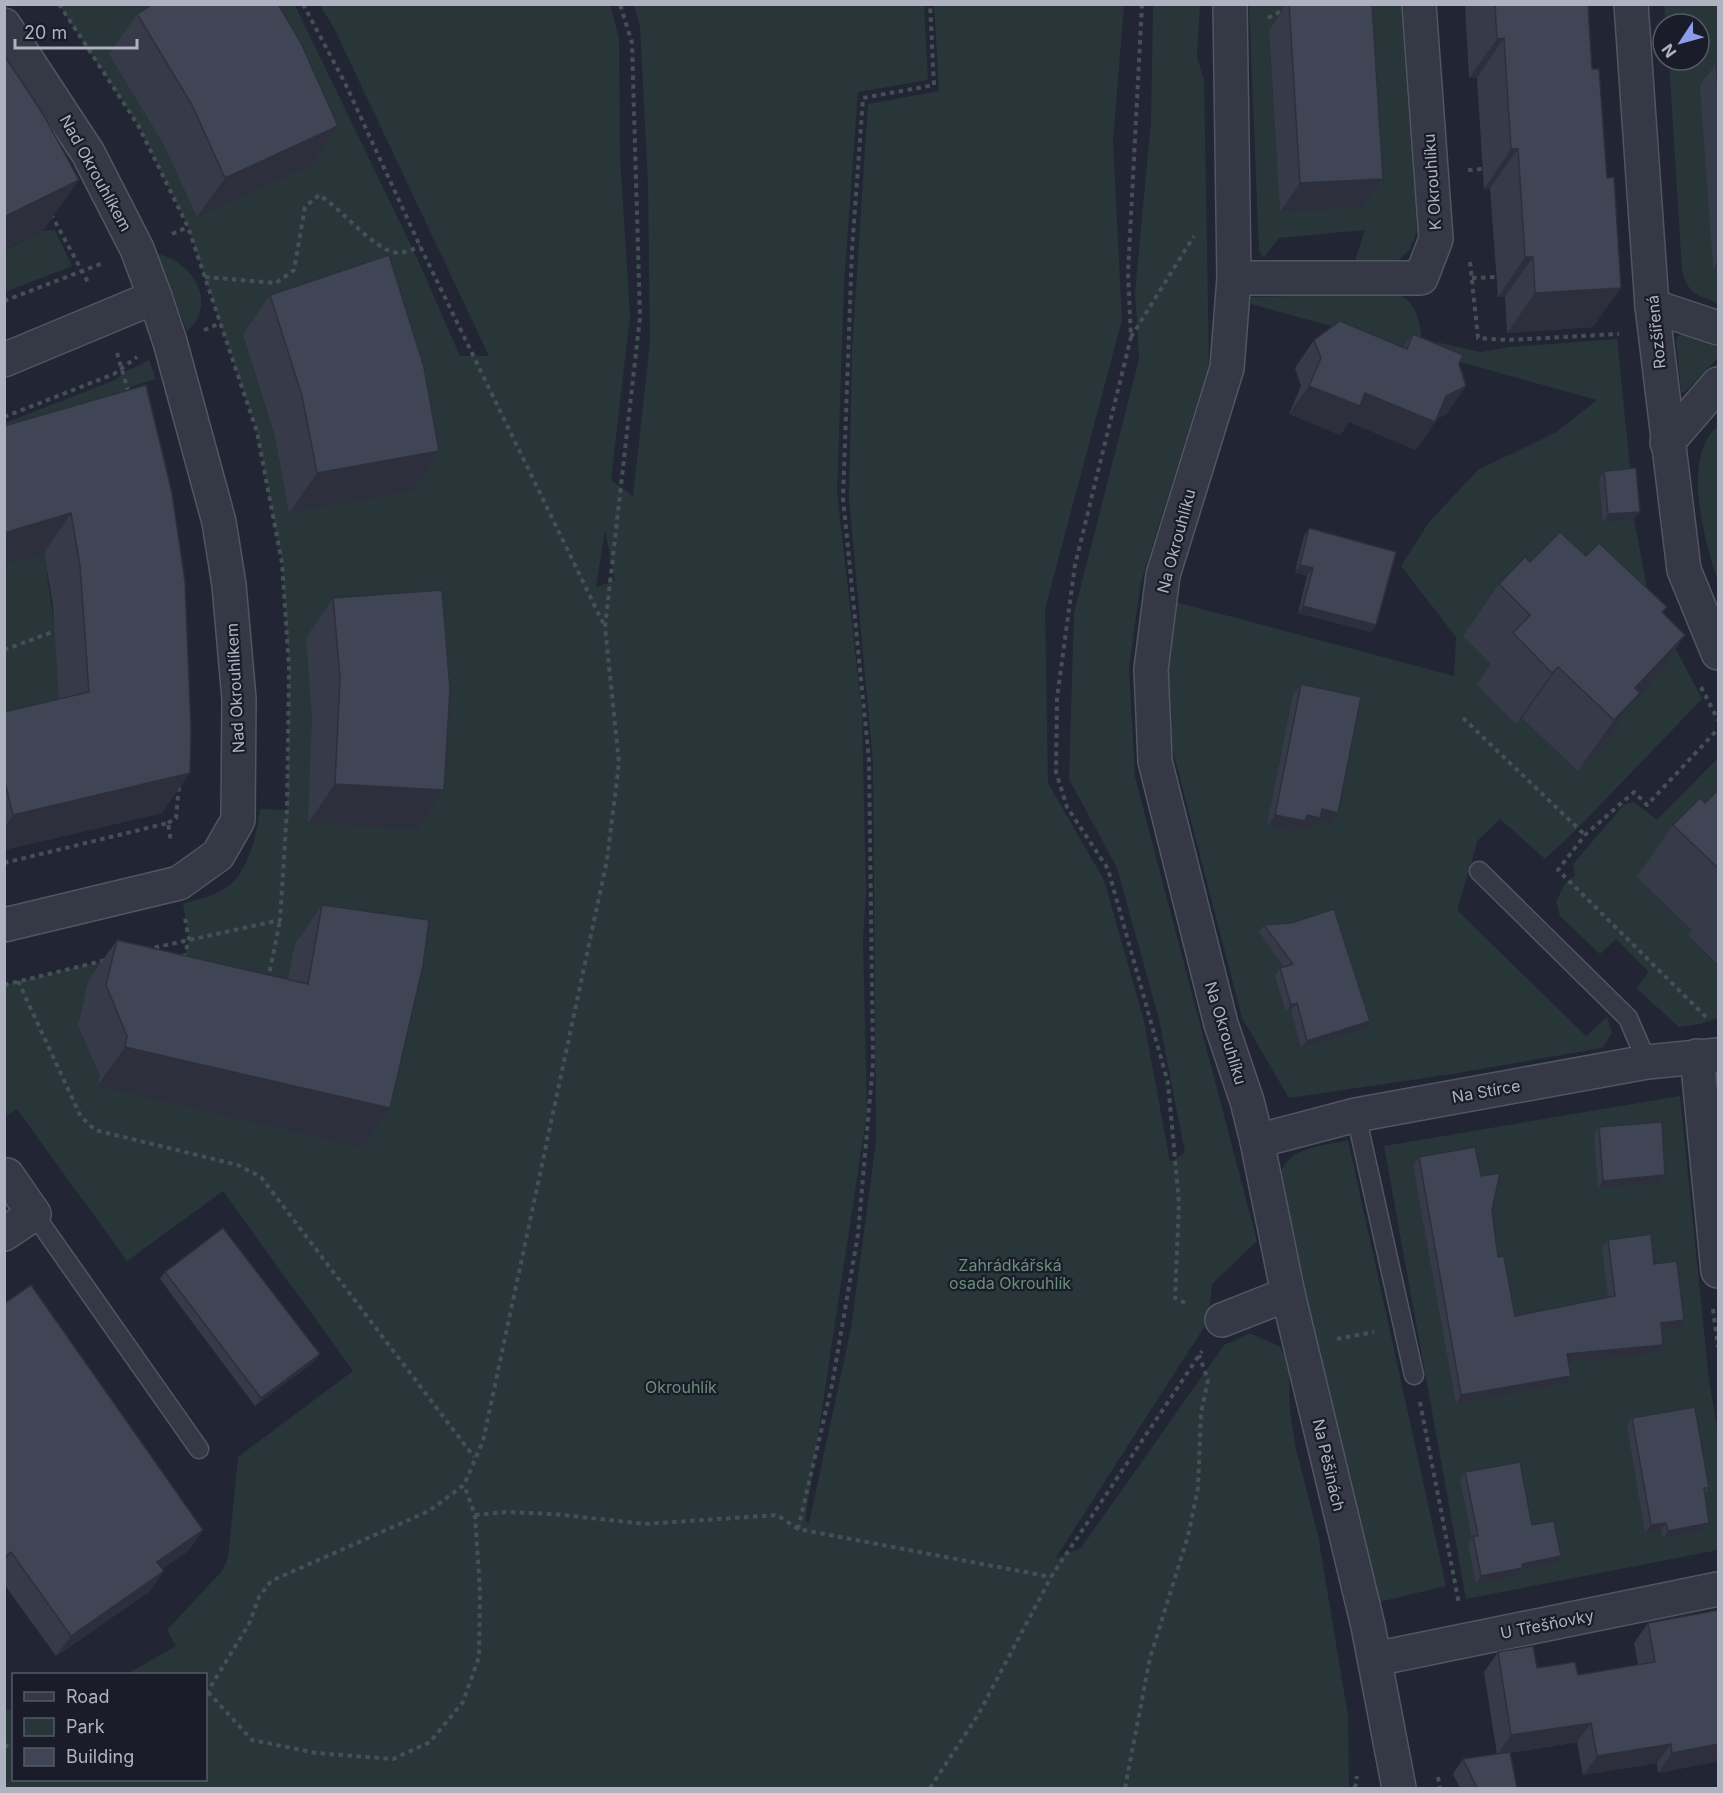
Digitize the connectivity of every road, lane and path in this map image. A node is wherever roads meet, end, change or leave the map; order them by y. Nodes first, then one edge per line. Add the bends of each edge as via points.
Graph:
1 (303, 4) edge
2 (620, 4) edge
3 (930, 4) edge
4 (1230, 4) edge
5 (1419, 4) edge
6 (1631, 4) edge
7 (4, 25) edge
8 (49, 210) edge
9 (1233, 217) junction
10 (420, 246) junction
11 (110, 260) dead end
12 (82, 271) junction
13 (205, 277) dead end
14 (1496, 277) dead end
15 (1234, 278) junction
16 (1472, 278) dead end
17 (90, 288) dead end
18 (155, 297) junction
19 (4, 301) edge
20 (1652, 306) junction
21 (1719, 328) edge
22 (1624, 333) dead end
23 (1131, 337) dead end
24 (1507, 340) dead end
25 (115, 346) dead end
26 (145, 352) dead end
27 (4, 360) edge
28 (121, 368) junction
29 (1719, 384) edge
30 (131, 401) edge
31 (4, 417) edge
32 (1667, 443) junction
33 (605, 627) junction
34 (55, 631) dead end
35 (4, 651) edge
36 (1719, 653) edge
37 (1463, 718) dead end
38 (1719, 729) edge
39 (179, 784) edge
40 (168, 823) junction
41 (1585, 835) junction
42 (173, 851) dead end
43 (4, 863) edge
44 (1479, 871) dead end
45 (185, 916) dead end
46 (280, 920) dead end
47 (4, 926) edge
48 (103, 961) dead end
49 (114, 963) edge
50 (182, 967) edge
51 (18, 981) dead end
52 (267, 984) edge
53 (1710, 1020) dead end
54 (1708, 1055) edge
55 (1647, 1062) junction
56 (1356, 1115) junction
57 (1257, 1142) junction
58 (7, 1175) dead end
59 (33, 1214) junction
60 (4, 1234) edge
61 (1715, 1286) edge
62 (1288, 1294) junction
63 (1222, 1320) joint
64 (1403, 1326) junction
65 (1301, 1346) junction
66 (1719, 1347) edge
67 (1199, 1355) junction
68 (1414, 1375) joint
69 (199, 1449) dead end
70 (474, 1457) junction
71 (464, 1485) junction
72 (475, 1515) junction
73 (798, 1529) junction
74 (1052, 1577) junction
75 (1719, 1590) edge
76 (1471, 1603) dead end
77 (1375, 1659) junction
78 (207, 1693) edge
79 (930, 1788) edge
80 (1125, 1788) edge
81 (1399, 1788) edge

1 - 10 path via 345,82
2 - 33 path via 632,43 640,317
3 - 73 path via 934,85 863,98 852,250 843,498 869,760 873,1063 858,1234 832,1385
4 - 9 street, Na Okrouhlíku
5 - 15 street, K Okrouhlíku via 1436,239 1421,278
6 - 20 street, Rozšířená
7 - 18 street, Nad Okrouhlíkem via 88,153 136,249
8 - 12 path
9 - 15 street, Na Okrouhlíku
9 - 23 path via 1206,218
10 - 13 path via 398,253 380,246 319,195 305,207 294,270 276,283
10 - 33 path
11 - 12 path
12 - 17 path
12 - 19 path
14 - 16 path
15 - 57 street, Na Okrouhlíku via 1227,368 1163,575 1151,669 1155,761 1221,1024
18 - 27 street
18 - 47 street, Nad Okrouhlíkem via 219,522 229,585 239,699 238,820 218,855 179,883
20 - 21 street
20 - 32 street, Rozšířená
22 - 24 path
25 - 28 path
26 - 28 path
28 - 30 path
28 - 31 path
29 - 32 street
32 - 36 street, Rozšířená via 1684,570
33 - 70 path via 620,763 608,860 483,1441
34 - 35 path
37 - 41 path
38 - 41 path via 1647,805 1634,792
39 - 40 path via 176,818
40 - 42 path
40 - 43 path
41 - 53 path via 1558,870
44 - 55 lane via 1628,1018
45 - 50 path via 189,939
46 - 52 path
48 - 49 path
51 - 70 path via 81,1117 95,1130 238,1165 261,1177
54 - 55 street, Na Stírce
54 - 61 street
55 - 56 street, Na Stírce
56 - 57 street, Na Stírce
56 - 64 lane
57 - 62 street, Na Pěšinách
58 - 59 street
59 - 60 street
59 - 69 lane
61 - 66 path
62 - 63 street
62 - 65 street, Na Pěšinách
63 - 67 path
64 - 65 path
64 - 68 lane
65 - 77 street, Na Pěšinách
67 - 74 path
67 - 80 path via 1208,1380 1201,1413 1198,1488 1188,1536 1150,1659
68 - 76 path via 1459,1605
70 - 71 path via 473,1470
71 - 72 path
71 - 78 path via 429,1511 271,1581
72 - 73 path via 554,1514 645,1524 777,1515
72 - 78 path via 479,1657 464,1702 430,1742 393,1759 316,1753 252,1740
73 - 74 path
74 - 79 path via 978,1715
75 - 77 street, U Třešňovky
77 - 81 street, Na Pěšinách

